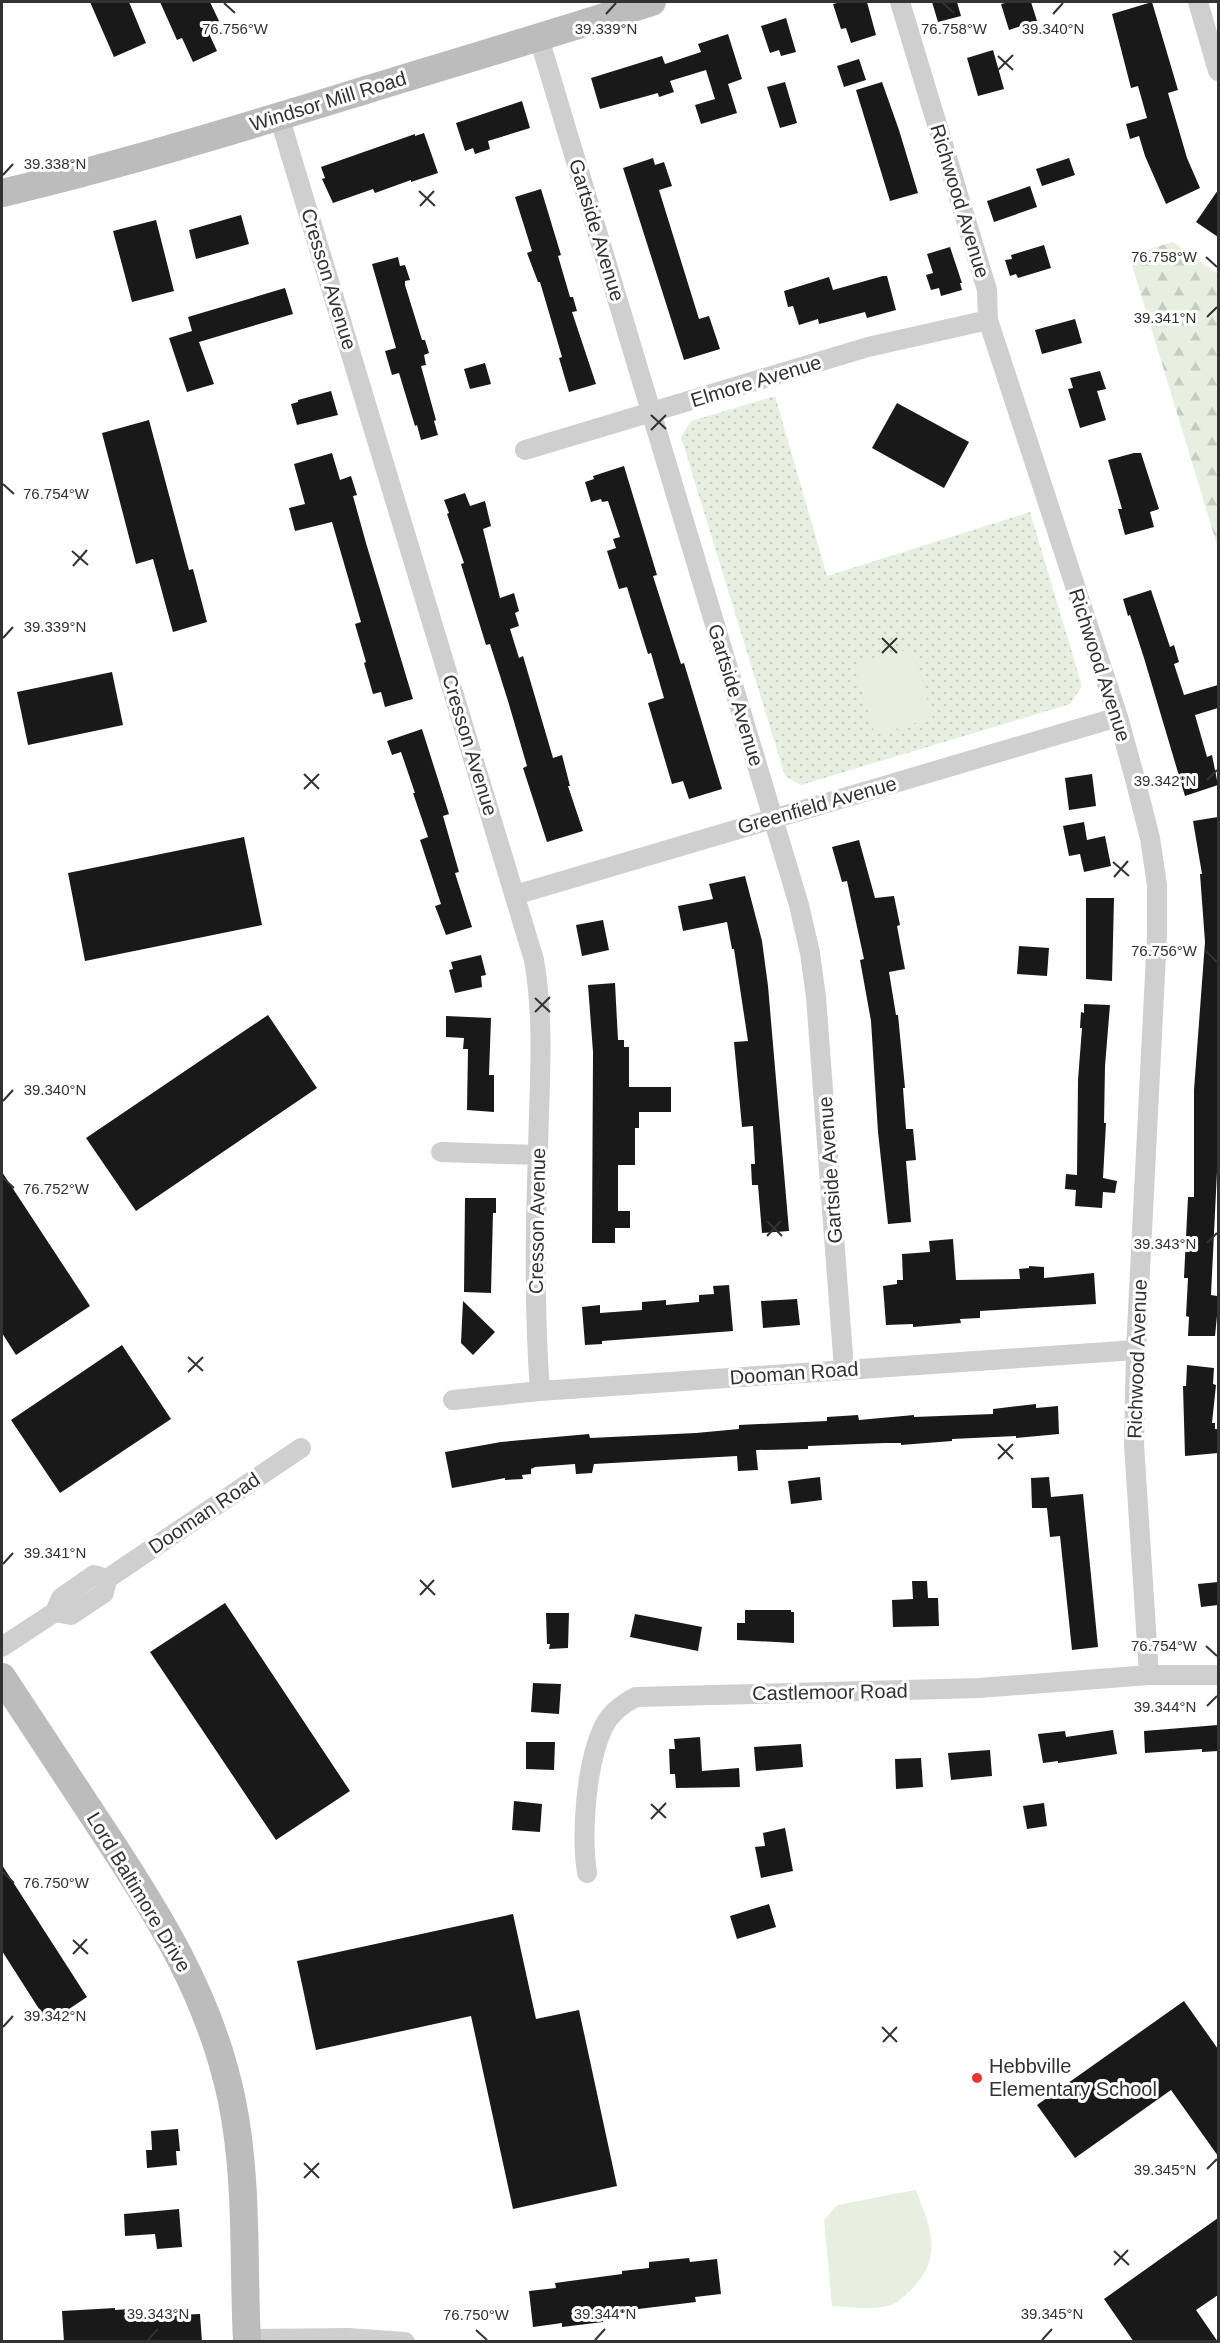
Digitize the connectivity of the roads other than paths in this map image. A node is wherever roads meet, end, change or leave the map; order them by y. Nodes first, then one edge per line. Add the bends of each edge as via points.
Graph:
1 (652, 2) edge
2 (900, 2) edge
3 (1198, 2) edge
4 (539, 38) junction
5 (1218, 71) edge
6 (279, 116) junction
7 (2, 193) edge
8 (988, 320) junction
9 (651, 413) junction
10 (525, 450) dead end
11 (1118, 717) junction
12 (772, 818) junction
13 (515, 894) junction
14 (441, 1152) dead end
15 (538, 1155) junction
16 (1136, 1350) junction
17 (844, 1369) junction
18 (540, 1391) junction
19 (453, 1400) dead end
20 (301, 1448) dead end
21 (2, 1647) edge
22 (1149, 1675) junction
23 (1218, 1675) edge
24 (2, 1677) edge
25 (586, 1873) dead end
26 (247, 2340) edge
27 (405, 2342) edge

1 - 4 main road, Windsor Mill Road
2 - 8 street, Richwood Avenue via 987,290
3 - 5 street
4 - 6 main road, Windsor Mill Road
4 - 9 street, Gartside Avenue
6 - 7 main road, Windsor Mill Road
6 - 13 street, Cresson Avenue
8 - 9 street, Elmore Avenue via 868,347
8 - 11 street, Richwood Avenue
9 - 10 street, Elmore Avenue
9 - 12 street, Gartside Avenue
11 - 12 street, Greenfield Avenue
11 - 16 street, Richwood Avenue via 1150,838 1157,885
12 - 13 street, Greenfield Avenue
12 - 17 street, Gartside Avenue via 799,904 816,997
13 - 15 street, Cresson Avenue via 540,994
14 - 15 street
15 - 18 street, Cresson Avenue via 536,1336
16 - 17 street, Dooman Road
16 - 22 street, Richwood Avenue via 1134,1444
17 - 18 street, Dooman Road
18 - 19 street, Dooman Road
20 - 21 street, Dooman Road via 107,1579 94,1575 61,1598 55,1612
22 - 23 street, Castlemoor Road
22 - 25 street, Castlemoor Road via 979,1688 636,1697 613,1713 603,1727 595,1753 583,1824
24 - 26 main road, Lord Baltimore Drive via 149,1901 206,2011 230,2092 241,2158
26 - 27 street via 348,2338

